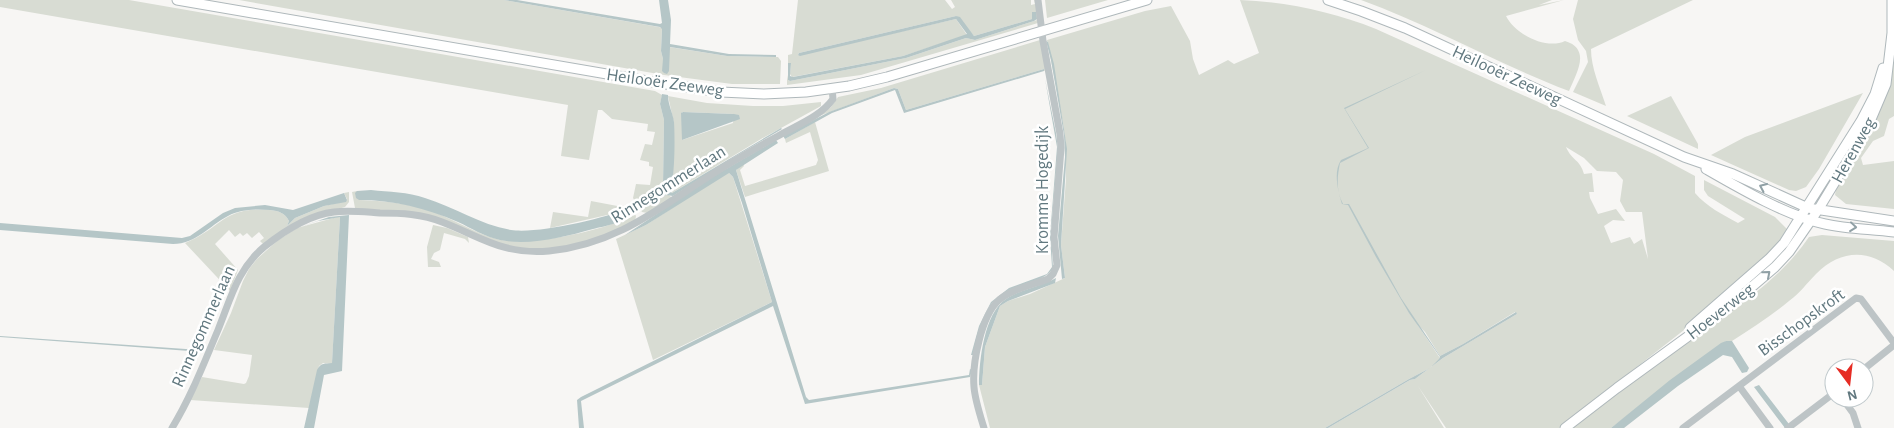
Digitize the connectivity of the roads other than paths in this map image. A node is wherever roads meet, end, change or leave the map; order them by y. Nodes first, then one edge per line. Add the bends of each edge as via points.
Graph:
1 (177, 0) edge
2 (1038, 0) edge
3 (1147, 0) edge
4 (1328, 0) edge
5 (1892, 0) edge
6 (1042, 30) junction
7 (1891, 46) junction
8 (832, 88) junction
9 (1684, 156) junction
10 (1808, 208) junction
11 (1818, 210) junction
12 (1802, 217) junction
13 (1812, 220) junction
14 (1894, 221) edge
15 (1894, 232) edge
16 (1894, 344) edge
17 (1874, 361) edge
18 (1739, 386) junction
19 (1617, 388) junction
20 (1824, 401) edge
21 (1849, 408) edge
22 (1789, 427) edge
23 (172, 428) edge
24 (984, 428) edge
25 (1565, 428) edge
26 (1683, 428) edge
27 (1770, 428) edge
28 (1858, 428) edge

1 - 8 street, Heilooër Zeeweg via 696,88 783,94
2 - 6 street, Kromme Hogedijk
3 - 6 street, Heilooër Zeeweg
4 - 9 street, Heilooër Zeeweg via 1405,28
5 - 7 street, Herenweg
6 - 8 street, Heilooër Zeeweg via 887,77
6 - 24 street, Kromme Hogedijk via 1061,141 1054,237 1056,268 1048,279 1004,296 989,313 976,355 974,383
7 - 10 street, Herenweg via 1868,108
7 - 11 street, Herenweg via 1886,84 1866,131
8 - 23 street, Rinnegommerlaan via 833,99 818,114 711,175 629,228 578,246 532,252 507,250 428,217 399,213 335,212 300,223 264,247 244,268 195,384
10 -> 9 street, Heilooër Zeeweg
9 - 12 street, Heilooër Zeeweg via 1730,183
10 - 11 street, Heilooër Zeeweg
10 - 12 street, Herenweg
11 - 13 street, Herenweg
11 - 14 street, Heilooër Zeeweg
12 - 13 street, Heilooër Zeeweg
12 - 19 street, Hoeverweg via 1769,259
13 -> 15 street, Heilooër Zeeweg via 1826,225
19 -> 13 street, Hoeverweg via 1751,288 1789,252
16 - 17 street
16 - 18 street, Bisschopskroft via 1861,299 1856,298
18 - 26 street, Bisschopskroft
18 - 27 street
19 - 25 street, Hoeverweg
20 - 22 street
21 - 28 street

